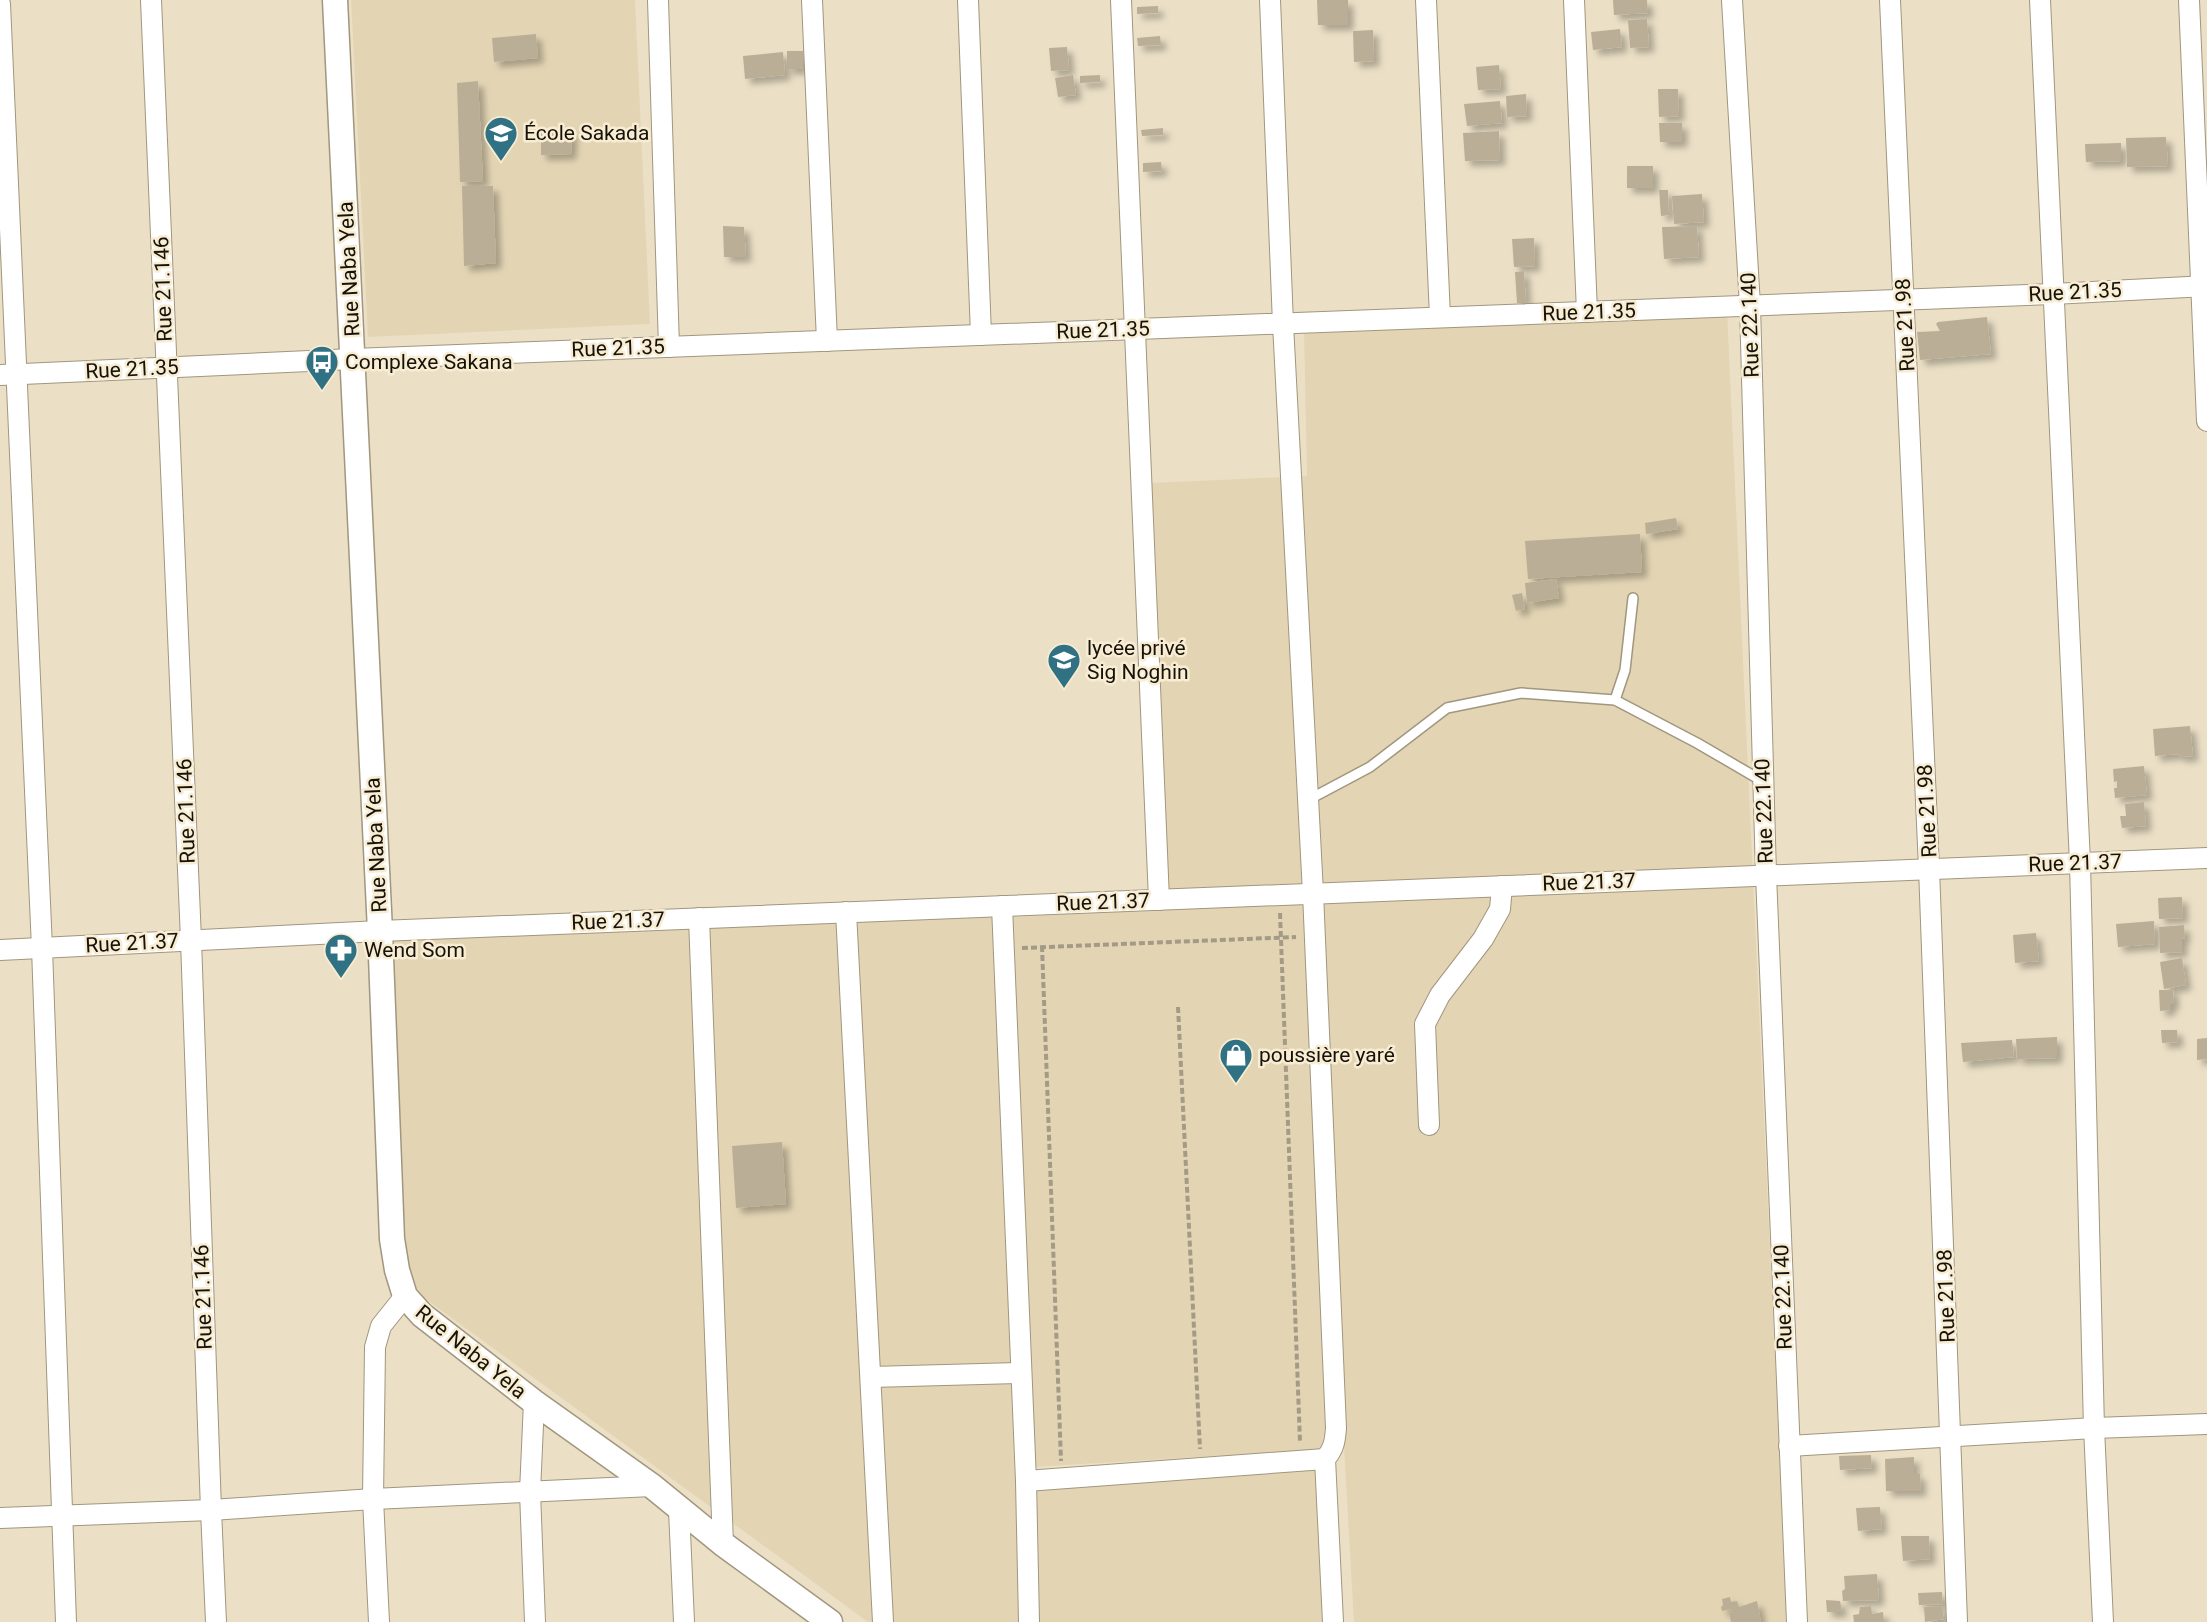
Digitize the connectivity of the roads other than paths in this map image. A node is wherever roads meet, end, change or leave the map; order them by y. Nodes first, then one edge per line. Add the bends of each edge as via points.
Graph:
1 (151, 0) edge
2 (335, 0) edge
3 (658, 0) edge
4 (812, 0) edge
5 (968, 0) edge
6 (1120, 0) edge
7 (1270, 0) edge
8 (1426, 0) edge
9 (1574, 0) edge
10 (1732, 0) edge
11 (1890, 0) edge
12 (2040, 0) edge
13 (2189, 0) edge
14 (0, 4) edge
15 (2204, 286) edge
16 (2053, 294) junction
17 (1904, 298) junction
18 (1750, 306) junction
19 (1587, 312) junction
20 (1440, 317) junction
21 (1283, 324) junction
22 (1135, 329) junction
23 (981, 335) junction
24 (827, 341) junction
25 (669, 346) junction
26 (353, 359) junction
27 (167, 368) junction
28 (8, 375) edge
29 (2207, 422) edge
30 (1633, 598) dead end
31 (1615, 700) junction
32 (1764, 782) junction
33 (1308, 800) junction
34 (2207, 858) edge
35 (2080, 863) junction
36 (1929, 868) junction
37 (1766, 875) junction
38 (1502, 886) junction
39 (1313, 893) junction
40 (1159, 900) junction
41 (1002, 906) junction
42 (846, 912) junction
43 (699, 918) junction
44 (380, 931) junction
45 (191, 940) junction
46 (42, 948) junction
47 (0, 950) edge
48 (1429, 1125) dead end
49 (405, 1296) junction
50 (1021, 1373) junction
51 (871, 1377) junction
52 (534, 1402) junction
53 (2207, 1424) edge
54 (2094, 1428) junction
55 (1951, 1436) junction
56 (1789, 1446) junction
57 (1325, 1459) junction
58 (1026, 1481) junction
59 (652, 1486) junction
60 (530, 1492) junction
61 (373, 1499) junction
62 (211, 1510) junction
63 (679, 1510) junction
64 (62, 1515) junction
65 (0, 1518) edge
66 (723, 1544) junction
67 (1332, 1599) junction
68 (66, 1622) edge
69 (216, 1622) edge
70 (379, 1622) edge
71 (535, 1622) edge
72 (684, 1622) edge
73 (830, 1622) edge
74 (883, 1622) edge
75 (1029, 1622) edge
76 (1333, 1622) edge
77 (1344, 1622) edge
78 (1797, 1622) edge
79 (1958, 1622) edge
80 (2103, 1622) edge

1 - 27 street, Rue 21.146
2 - 26 street, Rue Naba Yela
3 - 25 street
4 - 24 street
5 - 23 street
6 - 22 street
7 - 21 street
8 - 20 street
9 - 19 street
10 - 18 street, Rue 22.140
11 - 17 street, Rue 21.98
12 - 16 street
13 - 15 street
14 - 28 street
15 - 16 street, Rue 21.35
15 - 29 street
16 - 17 street, Rue 21.35
16 - 35 street
17 - 18 street, Rue 21.35
17 - 36 street, Rue 21.98
18 - 19 street, Rue 21.35
18 - 32 street, Rue 22.140
19 - 20 street, Rue 21.35
20 - 21 street, Rue 21.35
21 - 22 street, Rue 21.35
21 - 33 street
22 - 23 street, Rue 21.35
22 - 40 street
23 - 24 street, Rue 21.35
24 - 25 street, Rue 21.35
25 - 26 street, Rue 21.35
26 - 27 street, Rue 21.35
26 - 44 street, Rue Naba Yela
27 - 28 street, Rue 21.35
27 - 45 street, Rue 21.146
28 - 46 street
30 - 31 lane via 1625,670
31 - 32 lane
31 - 33 lane via 1521,693 1447,708 1370,767
32 - 37 street, Rue 22.140
33 - 39 street
34 - 35 street, Rue 21.37
35 - 36 street, Rue 21.37
35 - 54 street
36 - 37 street, Rue 21.37
36 - 55 street, Rue 21.98
37 - 38 street, Rue 21.37
37 - 56 street, Rue 22.140
38 - 39 street, Rue 21.37
38 - 48 street via 1500,909 1483,939 1440,995 1425,1024
39 - 40 street, Rue 21.37
39 - 57 street via 1336,1428 1335,1442
40 - 41 street, Rue 21.37
41 - 42 street, Rue 21.37
41 - 50 street
42 - 43 street, Rue 21.37
42 - 51 street
43 - 44 street, Rue 21.37
43 - 66 street
44 - 45 street, Rue 21.37
44 - 49 street, Rue Naba Yela via 392,1239
45 - 46 street, Rue 21.37
45 - 62 street, Rue 21.146
46 - 47 street, Rue 21.37
46 - 64 street
49 - 52 street, Rue Naba Yela via 422,1315
49 - 61 street via 381,1326 375,1347
50 - 51 street
50 - 58 street
51 - 74 street
52 - 59 street, Rue Naba Yela
52 - 60 street
53 - 54 street
54 - 55 street
54 - 80 street
55 - 56 street
55 - 79 street, Rue 21.98
56 - 78 street, Rue 22.140
57 - 58 street
57 - 67 street
58 - 75 street
59 - 60 street
59 - 63 street, Rue Naba Yela
60 - 61 street
60 - 71 street
61 - 62 street
61 - 70 street
62 - 64 street
62 - 69 street, Rue 21.146
63 - 66 street, Rue Naba Yela
63 - 72 street
64 - 65 street
64 - 68 street
66 - 73 street, Rue Naba Yela
67 - 76 street
67 - 77 lane

